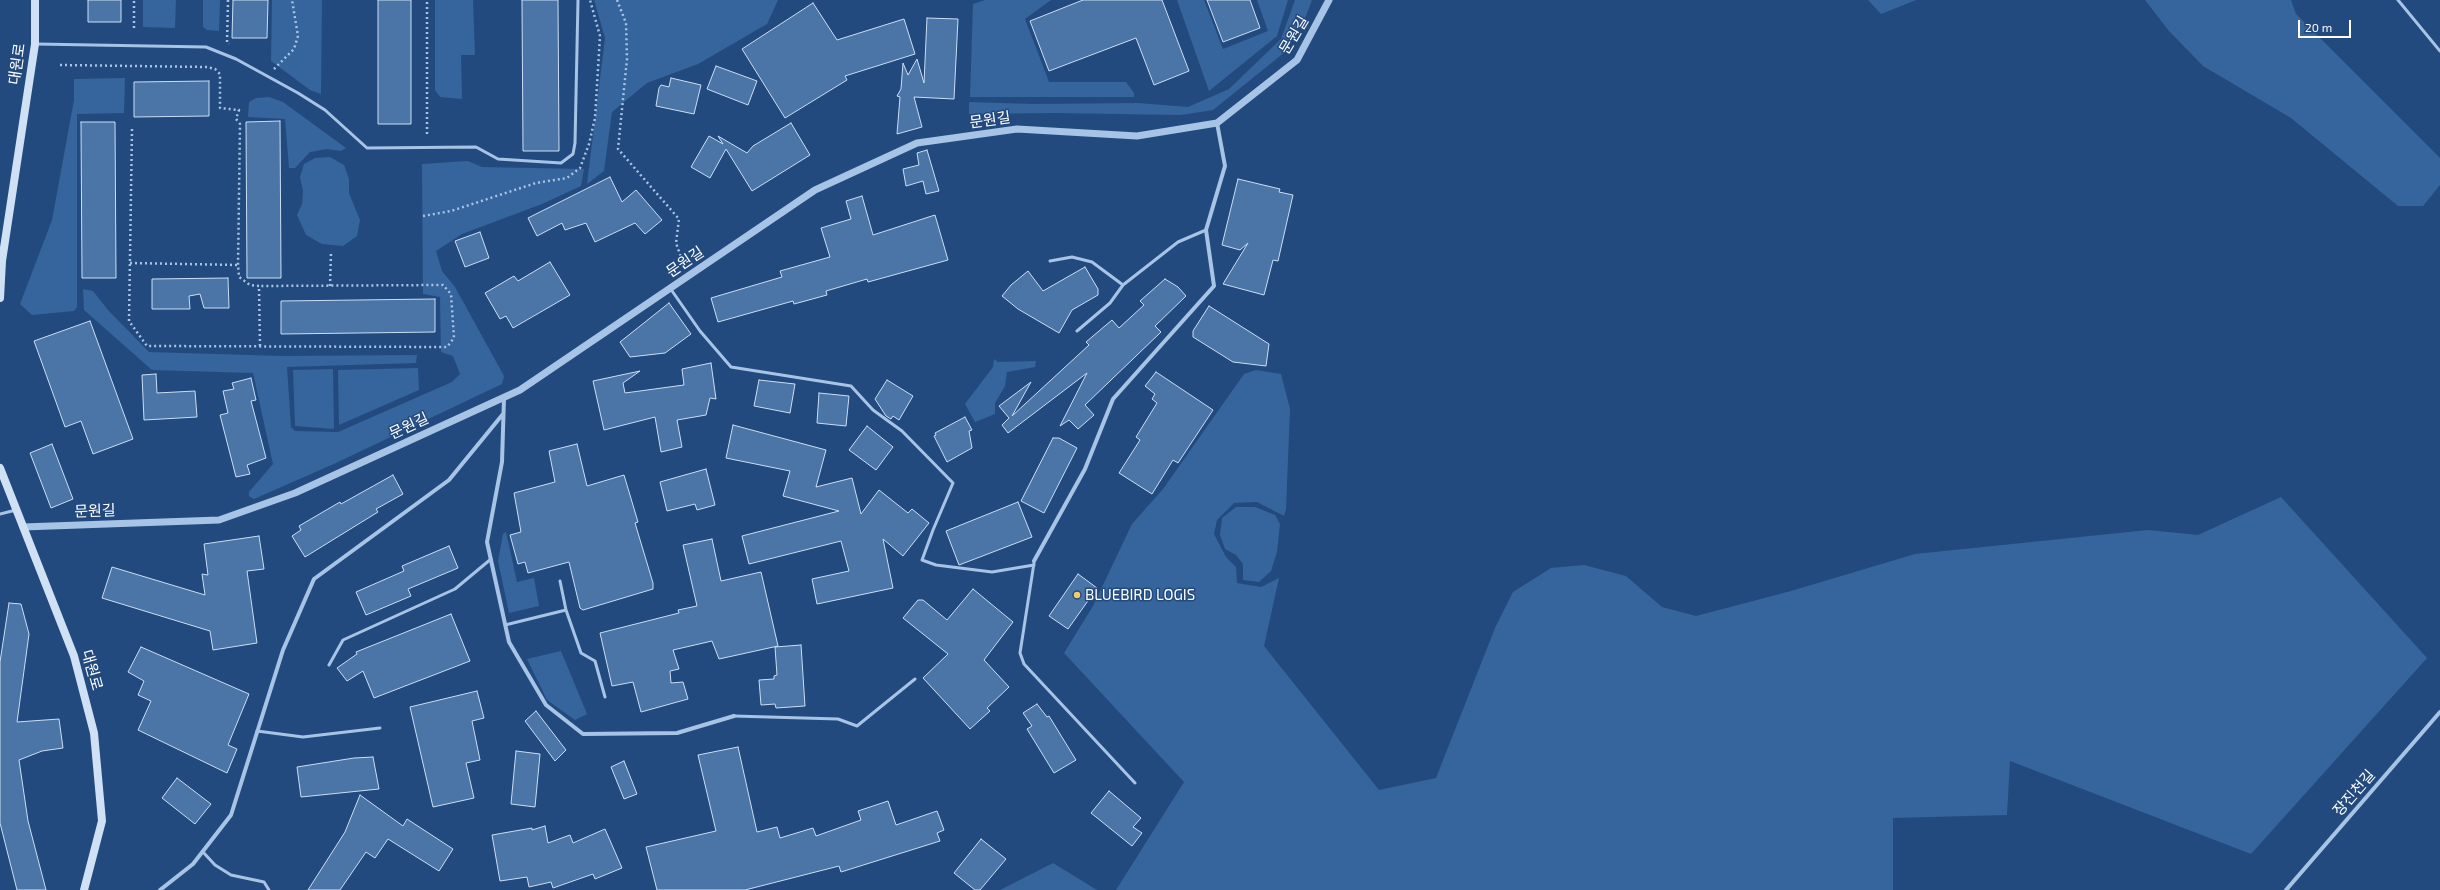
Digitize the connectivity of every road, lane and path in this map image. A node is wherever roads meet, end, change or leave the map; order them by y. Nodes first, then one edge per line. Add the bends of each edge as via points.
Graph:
1 (35, 0) edge
2 (134, 0) edge
3 (228, 0) edge
4 (292, 0) edge
5 (427, 0) edge
6 (578, 0) edge
7 (590, 0) edge
8 (617, 0) edge
9 (1329, 0) edge
10 (2398, 0) edge
11 (134, 28) dead end
12 (35, 44) junction
13 (233, 47) dead end
14 (2440, 51) edge
15 (60, 65) dead end
16 (266, 66) dead end
17 (273, 70) junction
18 (267, 76) junction
19 (1217, 123) junction
20 (132, 129) dead end
21 (427, 134) dead end
22 (423, 216) dead end
23 (1206, 230) junction
24 (331, 253) dead end
25 (1, 261) edge
26 (1050, 261) dead end
27 (130, 263) junction
28 (238, 265) junction
29 (687, 276) junction
30 (1122, 285) junction
31 (259, 286) junction
32 (330, 286) junction
33 (670, 287) junction
34 (0, 298) edge
35 (1077, 331) dead end
36 (260, 346) junction
37 (504, 397) junction
38 (504, 414) junction
39 (0, 468) edge
40 (17, 510) junction
41 (0, 514) edge
42 (23, 526) junction
43 (491, 559) junction
44 (1034, 563) junction
45 (560, 581) dead end
46 (566, 610) junction
47 (505, 625) junction
48 (329, 665) dead end
49 (915, 680) dead end
50 (605, 697) dead end
51 (2440, 712) edge
52 (734, 716) joint
53 (380, 728) dead end
54 (258, 731) junction
55 (1135, 783) dead end
56 (203, 852) junction
57 (84, 890) edge
58 (160, 890) edge
59 (269, 890) edge
60 (2286, 890) edge

1 - 12 main road, 대원로
2 - 11 path
3 - 13 path via 227,43
4 - 17 path via 298,36 294,49
5 - 21 path
6 - 18 lane via 575,143 573,154 561,163 498,160 476,147 366,148 325,110
7 - 22 path via 600,36 594,118 589,144 580,168 567,178 536,183 451,211
8 - 29 path via 626,23 627,59 618,149 678,219 676,243
9 - 19 street, 문원길 via 1298,60
10 - 14 lane
12 - 18 lane via 206,47 236,59
12 - 25 main road, 대원로
15 - 28 path via 207,67 215,69 220,74 220,108 239,110 236,119 240,124
16 - 17 path
17 - 18 path
19 - 23 street via 1225,166
19 - 29 street, 문원길 via 1137,136 1017,129 917,143 815,190
20 - 27 path
23 - 30 lane via 1178,242
23 - 44 street via 1214,286 1113,399 1085,469
24 - 32 path
25 - 34 main road, 대원로
26 - 30 lane via 1072,257 1092,262
27 - 28 path
27 - 36 path via 129,321 148,346
28 - 31 path via 239,277 250,285
29 - 33 street, 문원길
30 - 35 lane via 1110,303
31 - 32 path
31 - 36 path
32 - 36 path via 442,286 451,294 454,338 447,347
33 - 37 street, 문원길 via 520,390
33 - 44 lane via 700,331 731,367 851,386 873,410 902,431 953,483 922,560 936,565 992,572
37 - 38 street
37 - 42 street, 문원길 via 295,493 219,520
38 - 43 street via 502,462 487,542
38 - 54 street via 449,480 314,578 283,650
39 - 40 main road, 대원로
40 - 41 lane
40 - 42 main road, 대원로
42 - 57 main road, 대원로 via 74,656 94,733 102,821
43 - 47 street
43 - 48 lane via 455,589 343,640
44 - 55 lane via 1020,653 1024,664
45 - 46 lane
46 - 47 lane
46 - 50 lane via 581,653 595,660
47 - 52 street via 509,642 546,705 582,734 677,733
49 - 52 lane via 857,726 838,719
51 - 60 street, 장진천길
53 - 54 lane via 303,737
54 - 56 street via 231,815
56 - 58 street via 193,864
56 - 59 lane via 215,865 231,875 264,882

